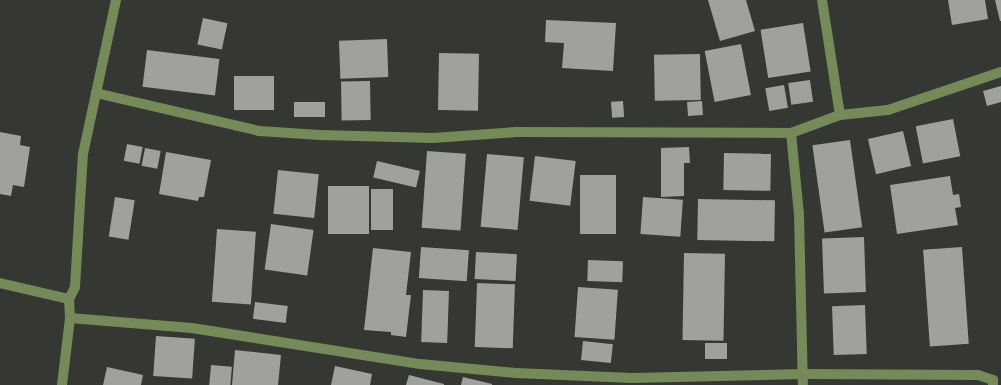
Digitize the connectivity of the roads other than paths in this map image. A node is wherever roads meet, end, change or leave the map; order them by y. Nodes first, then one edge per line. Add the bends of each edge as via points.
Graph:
1 (116, 0) edge
2 (822, 0) edge
3 (1001, 72) edge
4 (96, 93) junction
5 (840, 115) junction
6 (791, 133) junction
7 (0, 283) edge
8 (70, 299) junction
9 (70, 318) junction
10 (803, 374) junction
11 (996, 382) edge
12 (62, 385) edge
13 (803, 385) edge

1 - 4 street
2 - 5 street
3 - 5 street via 888,110
4 - 6 street via 260,131 311,134 433,138 517,132
4 - 8 street via 83,154 75,287
5 - 6 street
6 - 10 street via 800,214
7 - 8 street
8 - 9 street
9 - 10 street via 192,328 420,364 516,373 632,378
9 - 12 street
10 - 11 street via 978,375
10 - 13 street

